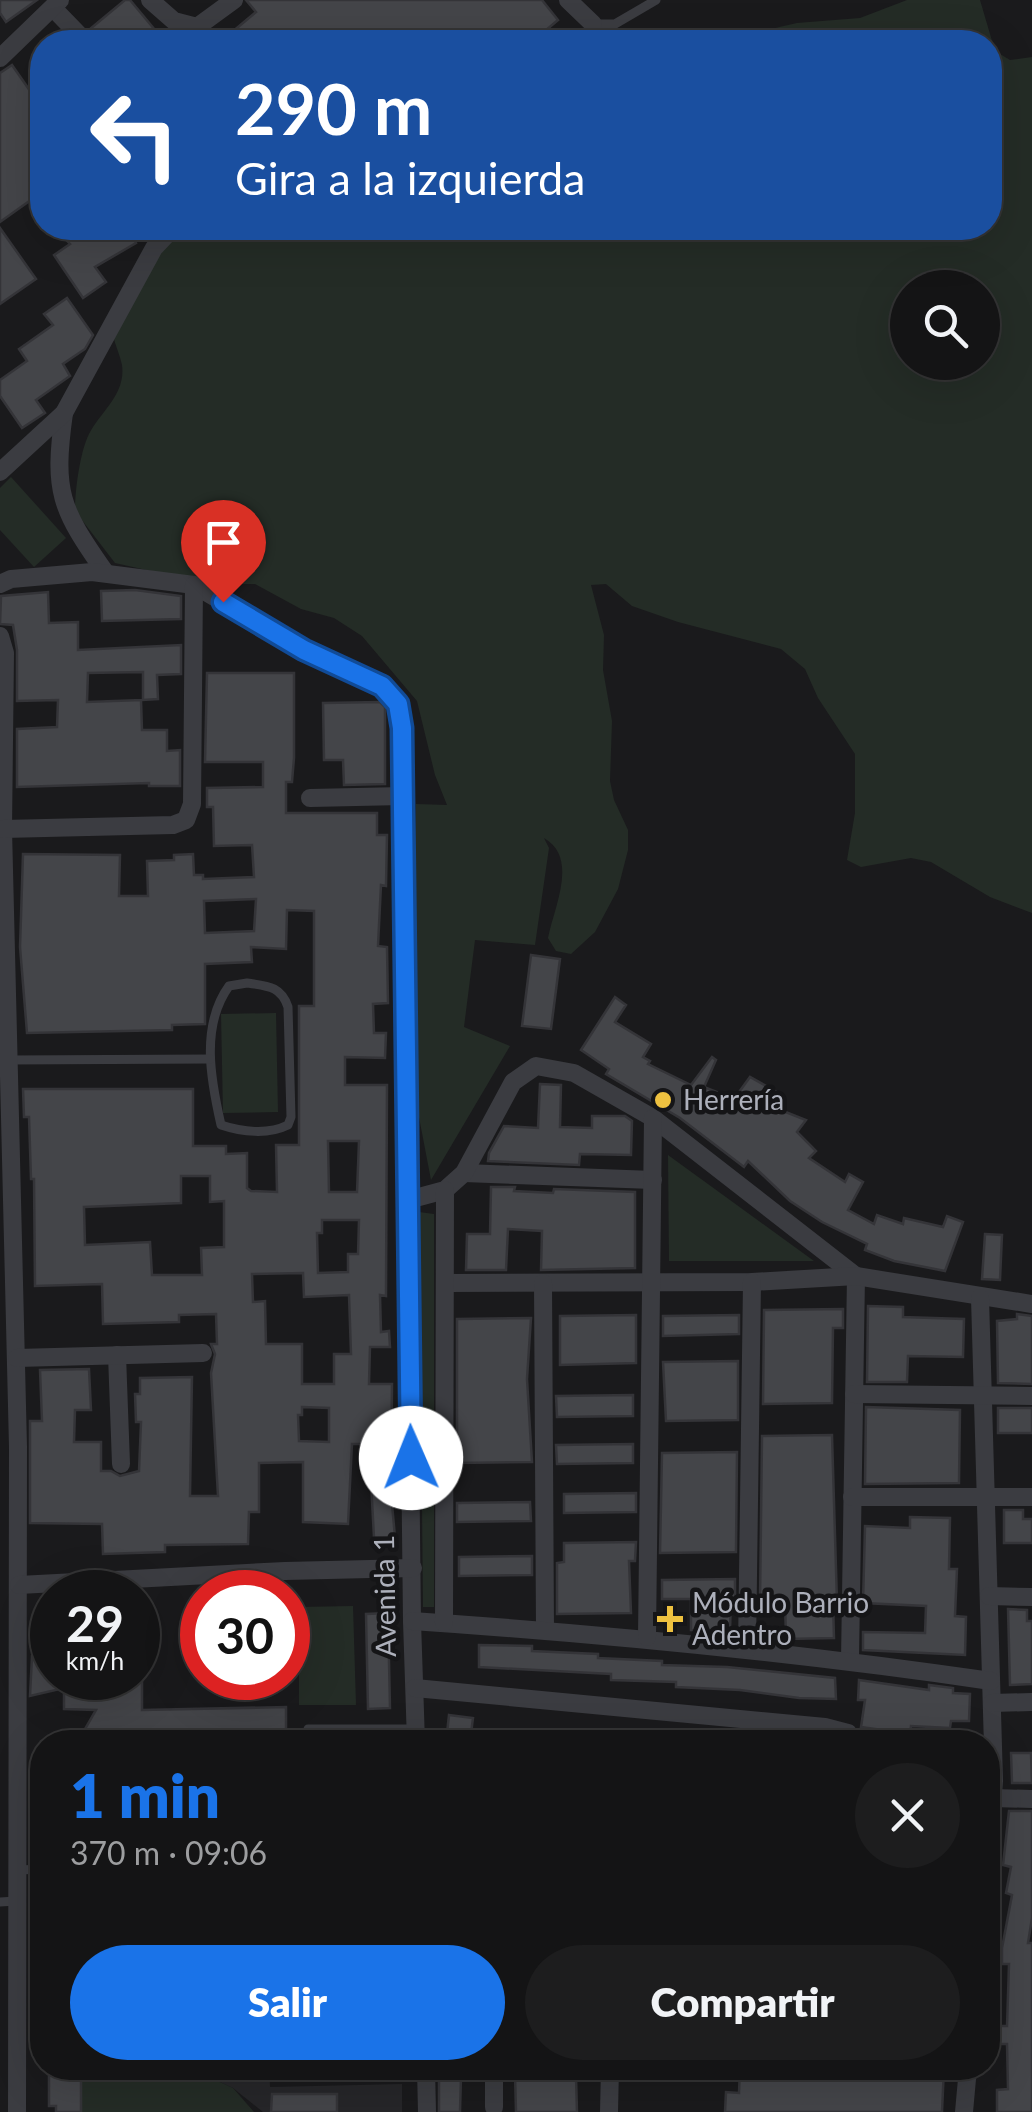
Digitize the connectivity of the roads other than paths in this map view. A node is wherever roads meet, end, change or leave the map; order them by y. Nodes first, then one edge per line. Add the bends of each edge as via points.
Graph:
1 (150, 0) edge
2 (234, 0) edge
3 (568, 0) edge
4 (656, 0) edge
5 (56, 4) edge
6 (594, 24) joint
7 (77, 30) edge
8 (0, 58) edge
9 (162, 240) edge
10 (64, 413) junction
11 (0, 472) edge
12 (105, 572) junction
13 (0, 584) edge
14 (194, 585) junction
15 (0, 636) edge
16 (2, 764) edge
17 (403, 796) junction
18 (310, 798) dead end
19 (3, 829) junction
20 (210, 1059) junction
21 (9, 1060) junction
22 (653, 1118) junction
23 (464, 1173) junction
24 (653, 1180) junction
25 (446, 1190) junction
26 (408, 1200) junction
27 (856, 1276) junction
28 (752, 1282) junction
29 (447, 1283) junction
30 (543, 1283) junction
31 (653, 1283) junction
32 (980, 1298) junction
33 (1032, 1304) edge
34 (203, 1353) dead end
35 (118, 1355) junction
36 (17, 1358) junction
37 (854, 1394) junction
38 (984, 1394) junction
39 (1032, 1396) edge
40 (9, 1447) edge
41 (121, 1464) dead end
42 (852, 1497) junction
43 (986, 1497) junction
44 (1032, 1497) edge
45 (412, 1568) junction
46 (18, 1585) junction
47 (990, 1596) junction
48 (1032, 1597) edge
49 (412, 1620) junction
50 (444, 1623) junction
51 (546, 1630) junction
52 (647, 1638) junction
53 (747, 1648) junction
54 (850, 1660) junction
55 (992, 1682) junction
56 (414, 1688) junction
57 (1032, 1702) edge
58 (992, 1703) junction
59 (308, 1728) dead end
60 (335, 1730) edge
61 (416, 1730) edge
62 (833, 1730) edge
63 (993, 1730) edge
64 (1000, 1798) edge
65 (1032, 1799) edge
66 (30, 1869) edge
67 (16, 1870) junction
68 (8, 1902) edge
69 (426, 2080) edge
70 (494, 2080) edge
71 (610, 2080) edge
72 (967, 2080) edge
73 (494, 2107) dead end
74 (17, 2112) edge
75 (427, 2112) edge
76 (609, 2112) edge
77 (964, 2112) edge

1 - 2 street via 174,21 197,27
3 - 6 street
4 - 6 lane via 615,24
5 - 7 street
5 - 8 street
9 - 10 street
10 - 11 street
10 - 12 street via 58,486 73,526
12 - 13 street
12 - 14 street
14 - 17 street, Avenida 1 via 304,650 382,686 398,704
14 - 19 street via 192,804 186,820
15 - 16 street
16 - 19 street
17 - 18 street
17 - 26 street, Avenida 1
19 - 21 street
20 - 20 lane via 218,1000 229,986 247,983 284,995 288,1125 241,1132 221,1125
20 - 21 lane
21 - 36 street
22 - 23 street via 574,1073 536,1066 513,1082
22 - 24 street
22 - 27 street
23 - 24 street
23 - 25 street
24 - 31 street
25 - 26 street
25 - 29 street
26 - 45 street, Avenida 1
27 - 28 street
27 - 32 street
27 - 37 street
28 - 31 street
28 - 53 street
29 - 30 street
29 - 50 street
30 - 31 street
30 - 51 street
31 - 52 street
32 - 33 street
32 - 38 street
34 - 35 street
35 - 36 street
35 - 41 street
36 - 40 street
37 - 38 street
37 - 42 street
38 - 39 street
38 - 43 street
40 - 46 street
42 - 43 street
42 - 54 street
43 - 44 street
43 - 47 street
45 - 46 street
45 - 49 street, Avenida 1
46 - 67 street
47 - 48 street
47 - 55 street
49 - 50 street
49 - 56 street, Avenida 1
50 - 51 street
51 - 52 street
52 - 53 street
53 - 54 street
54 - 55 street
55 - 58 street
56 - 61 street, Avenida 1
56 - 62 street
57 - 58 street
58 - 63 street
59 - 60 lane
64 - 65 street
66 - 67 lane
67 - 68 street
68 - 74 street
69 - 75 street
70 - 73 street
71 - 76 street
72 - 77 street

